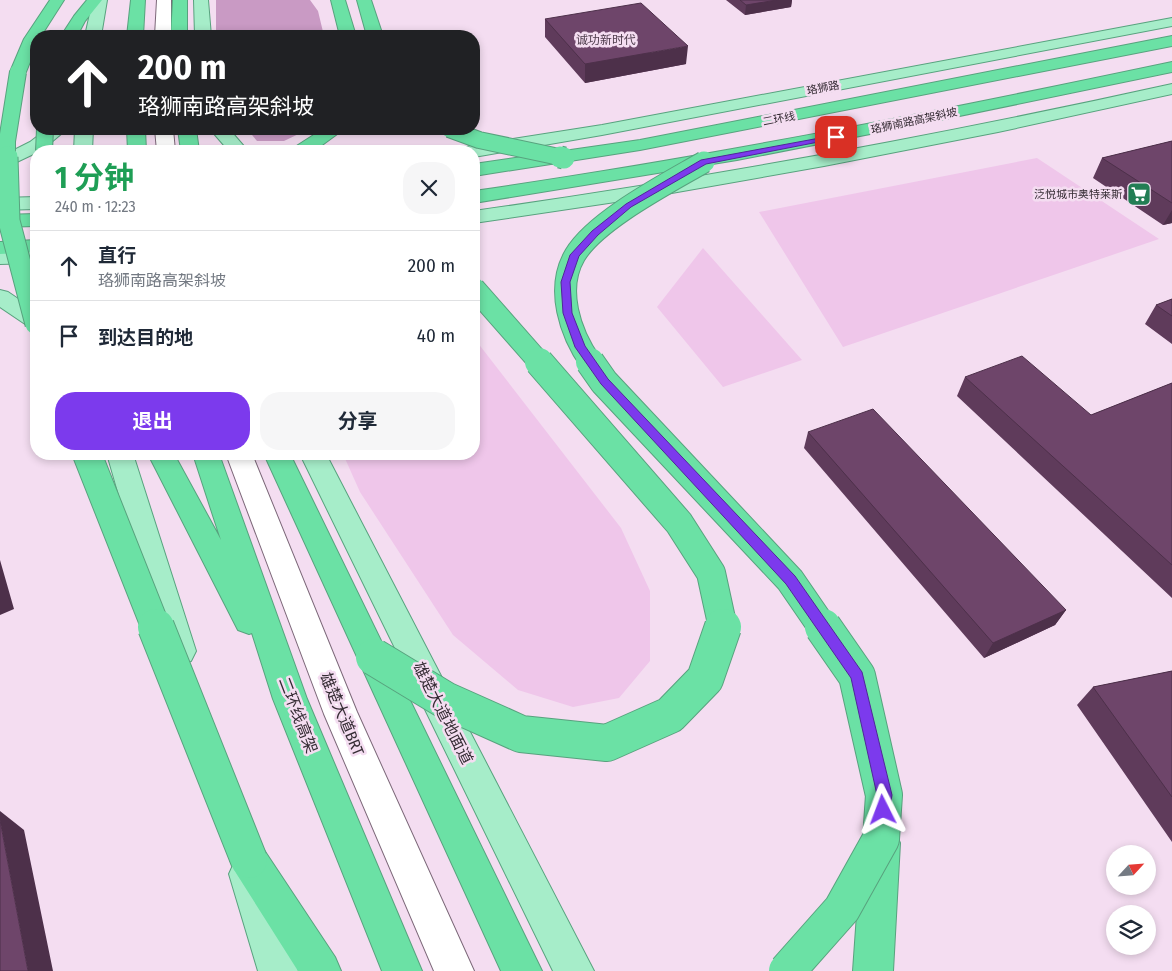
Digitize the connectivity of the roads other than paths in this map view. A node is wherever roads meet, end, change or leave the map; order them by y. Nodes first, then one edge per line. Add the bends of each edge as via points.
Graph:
1 (57, 0) edge
2 (95, 0) edge
3 (100, 0) edge
4 (138, 0) edge
5 (164, 0) edge
6 (201, 0) edge
7 (338, 0) edge
8 (364, 0) edge
9 (181, 1) edge
10 (1172, 22) edge
11 (38, 30) edge
12 (73, 30) edge
13 (94, 30) edge
14 (136, 30) edge
15 (163, 30) edge
16 (179, 30) edge
17 (203, 30) edge
18 (346, 30) edge
19 (373, 30) edge
20 (1172, 41) edge
21 (30, 44) edge
22 (1172, 66) edge
23 (1172, 89) edge
24 (50, 135) edge
25 (224, 135) edge
26 (326, 135) edge
27 (465, 135) edge
28 (37, 145) edge
29 (234, 145) edge
30 (311, 145) edge
31 (30, 149) edge
32 (480, 150) edge
33 (564, 158) junction
34 (704, 162) junction
35 (0, 164) edge
36 (480, 169) edge
37 (480, 197) edge
38 (30, 202) edge
39 (576, 203) junction
40 (0, 204) edge
41 (480, 216) edge
42 (30, 220) edge
43 (0, 221) edge
44 (480, 233) edge
45 (30, 246) edge
46 (0, 248) edge
47 (0, 258) edge
48 (30, 258) edge
49 (480, 294) edge
50 (0, 296) edge
51 (30, 300) edge
52 (30, 318) edge
53 (89, 460) edge
54 (122, 460) edge
55 (164, 460) edge
56 (208, 460) edge
57 (242, 460) edge
58 (280, 460) edge
59 (316, 460) edge
60 (374, 658) junction
61 (290, 699) junction
62 (881, 839) junction
63 (278, 971) edge
64 (321, 971) edge
65 (402, 971) edge
66 (454, 971) edge
67 (522, 971) edge
68 (574, 971) edge
69 (787, 971) edge
70 (873, 971) edge

1 - 11 highway, bridge
2 - 12 highway
3 - 13 main road
4 - 14 highway
5 - 15 lane
6 - 17 main road
7 - 18 highway
8 - 19 highway
9 - 16 highway
10 - 32 main road, 珞狮路
20 - 33 highway, 二环线
21 - 51 highway, bridge via 18,72 7,141 9,221
22 - 34 highway, 珞狮南路高架斜坡
23 - 39 main road via 830,160
24 - 28 main road
25 - 29 main road
26 - 30 highway
27 - 33 highway, bridge
31 - 35 main road
33 - 36 highway, 二环线
34 - 37 highway, 珞狮南路高架斜坡
34 - 62 highway, bridge via 628,206 595,233 575,255 566,282 568,313 580,347 604,382 790,580 857,676 884,795
38 - 40 main road
39 - 41 main road
39 - 44 main road via 526,224
42 - 43 highway
45 - 46 highway
47 - 48 main road
49 - 60 highway, bridge via 679,523 711,573 723,628 705,679 670,715 607,743 521,734 446,700
50 - 52 main road
53 - 64 highway, bridge via 249,860
54 - 63 main road
55 - 61 highway
56 - 61 highway, 二环线高架
57 - 66 lane, 雄楚大道BRT via 341,714
58 - 60 highway
59 - 68 main road, 雄楚大道地面道
60 - 67 highway
61 - 65 highway, 二环线高架
62 - 69 highway, bridge via 842,909
62 - 70 highway

